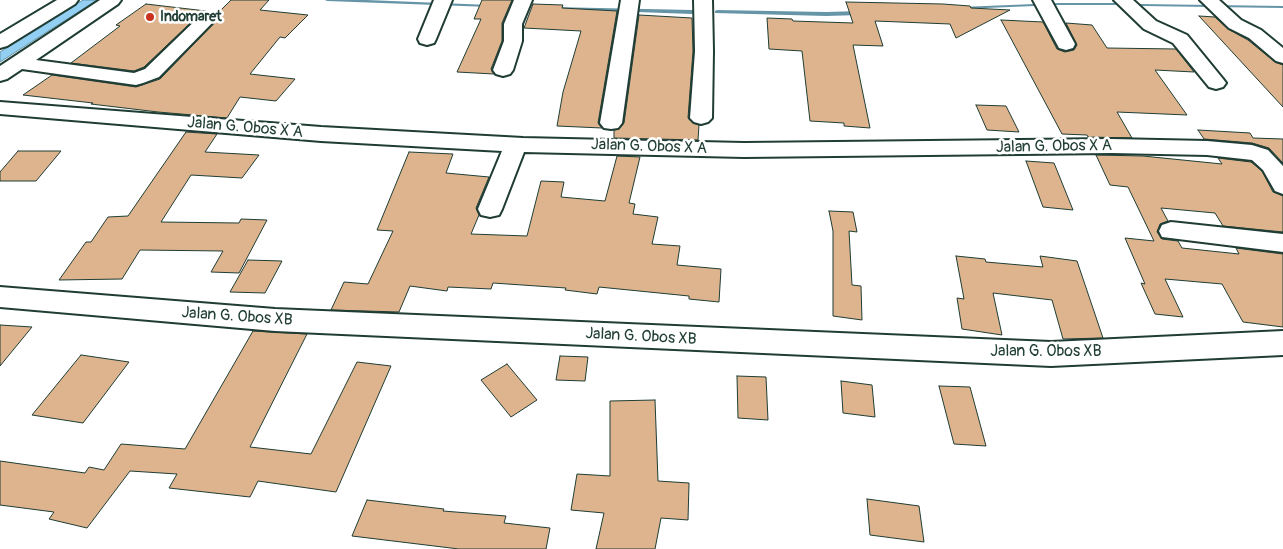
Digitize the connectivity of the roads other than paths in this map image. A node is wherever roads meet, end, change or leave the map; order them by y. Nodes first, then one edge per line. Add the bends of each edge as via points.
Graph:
1 (69, 0) edge
2 (112, 0) edge
3 (443, 0) edge
4 (523, 0) edge
5 (630, 0) edge
6 (703, 0) edge
7 (1042, 0) edge
8 (1123, 0) edge
9 (1209, 0) edge
10 (208, 18) dead end
11 (427, 40) dead end
12 (0, 42) edge
13 (1066, 44) dead end
14 (1283, 58) edge
15 (18, 64) junction
16 (503, 70) dead end
17 (0, 75) edge
18 (1216, 82) dead end
19 (0, 108) edge
20 (700, 118) dead end
21 (611, 123) dead end
22 (516, 144) junction
23 (1280, 177) edge
24 (490, 209) dead end
25 (1171, 231) dead end
26 (1283, 243) edge
27 (0, 297) edge
28 (1283, 343) edge

1 - 12 street
2 - 15 street
3 - 11 street
4 - 16 street via 513,24 514,41
5 - 21 street
6 - 20 street
7 - 13 street
8 - 18 street via 1150,25 1180,38
9 - 14 street via 1235,24 1252,32
10 - 15 street via 152,73 136,79
15 - 17 street
19 - 22 street, Jalan G. Obos X A via 321,134
22 - 23 street, Jalan G. Obos X A via 744,150 1207,148 1252,152 1265,159
22 - 24 street
25 - 26 street
27 - 28 street, Jalan G. Obos XB via 275,320 1051,354

